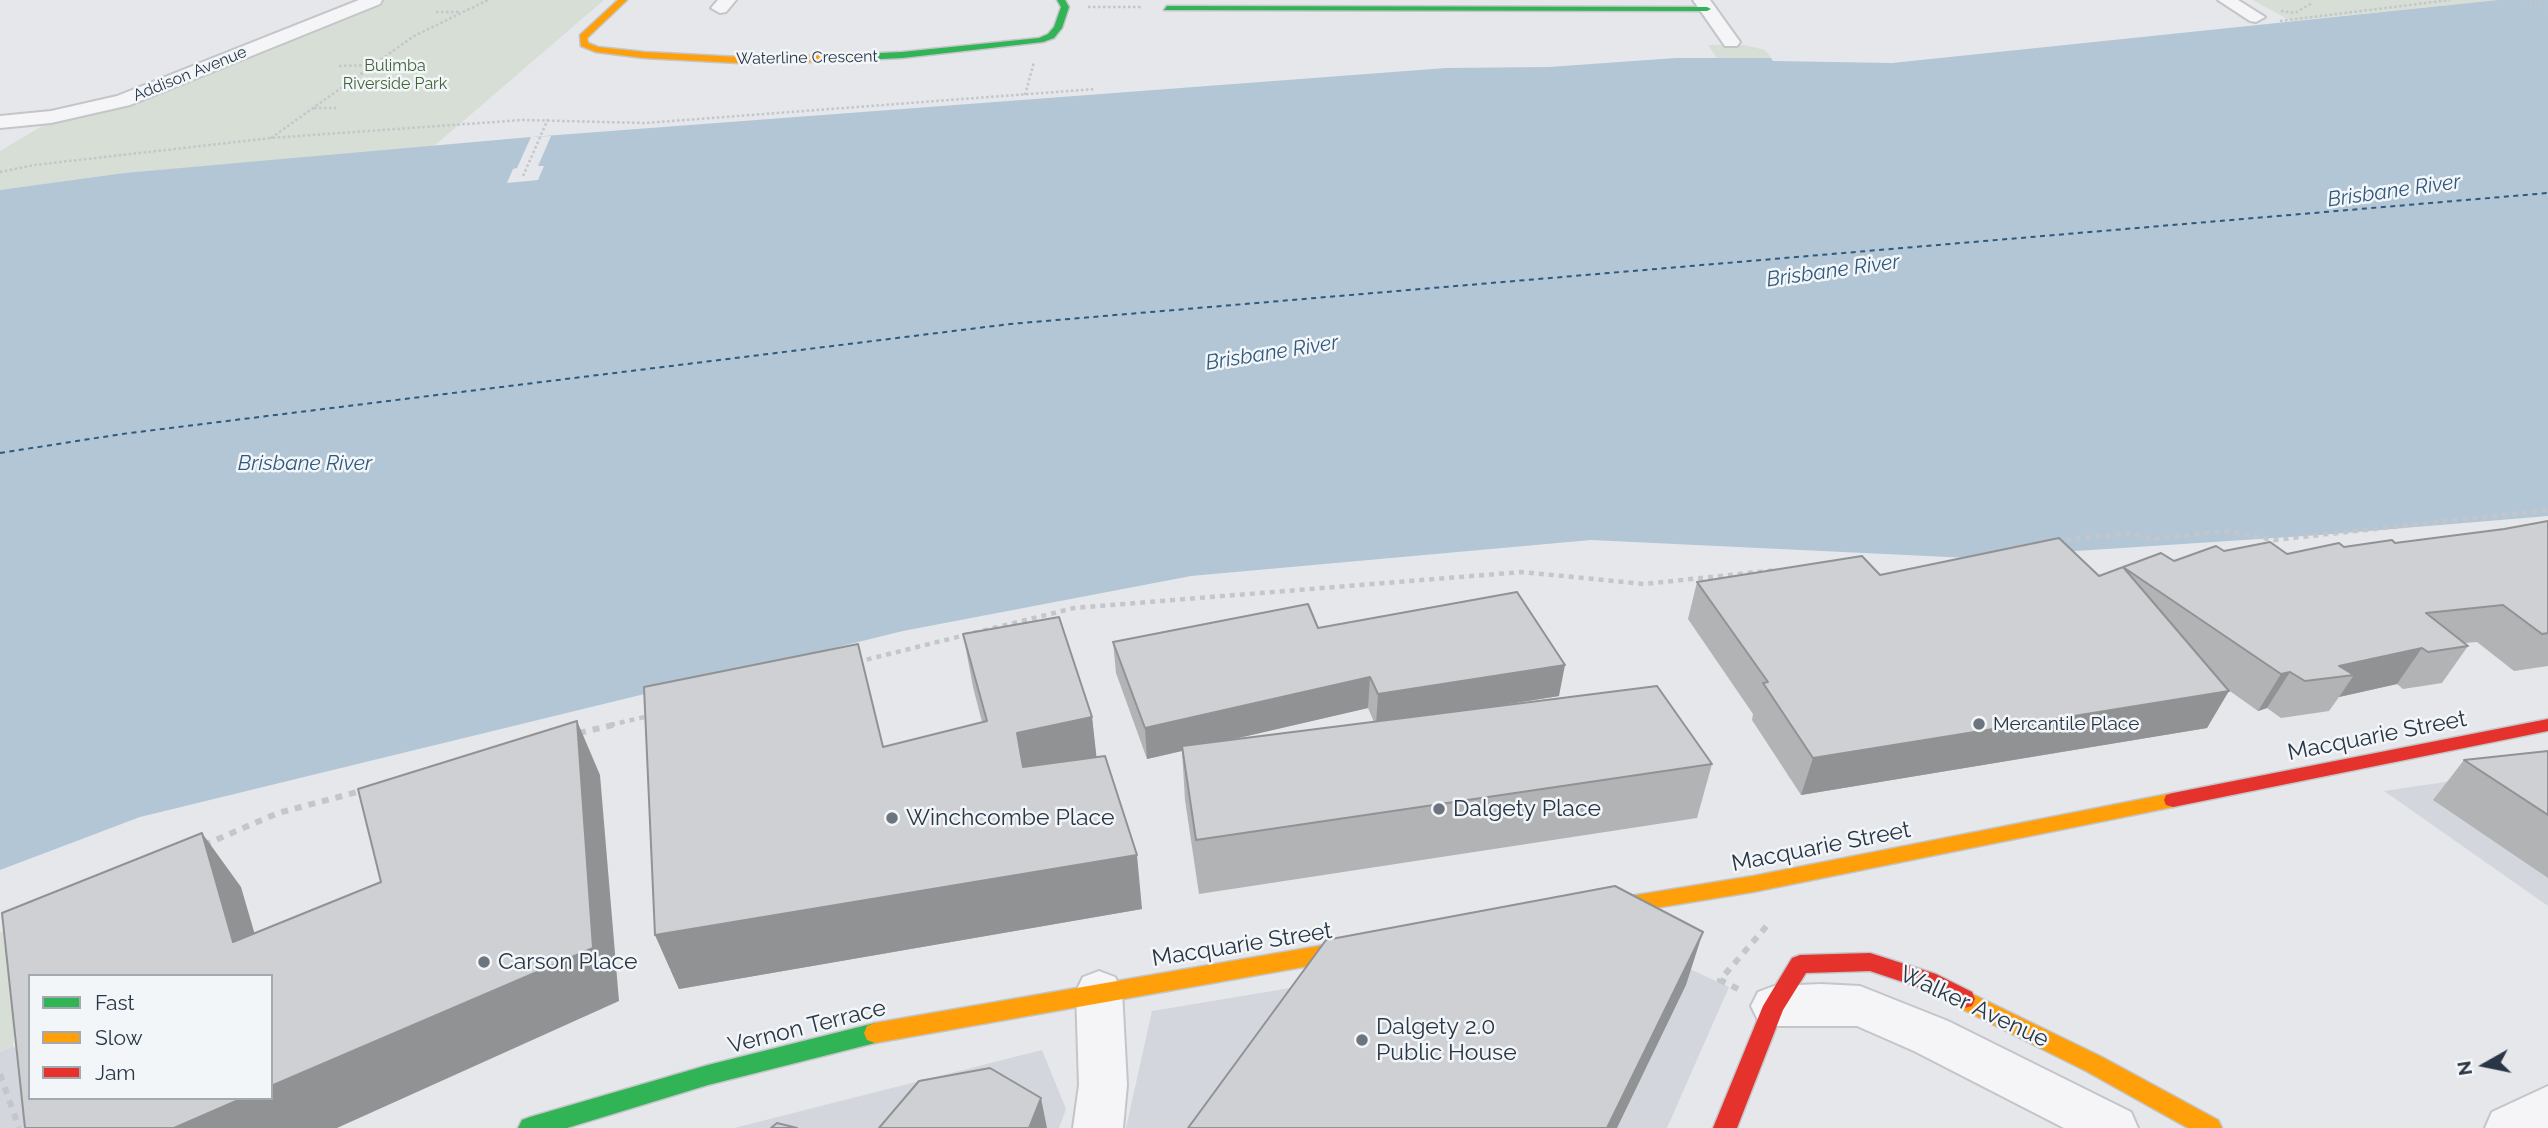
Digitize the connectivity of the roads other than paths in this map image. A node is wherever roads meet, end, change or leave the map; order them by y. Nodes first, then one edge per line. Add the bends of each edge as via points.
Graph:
1 (374, 0) edge
2 (624, 0) edge
3 (2226, 0) edge
4 (1063, 3) edge
5 (1281, 4) edge
6 (1704, 5) edge
7 (1167, 8) road end
8 (2256, 17) road end
9 (1731, 42) dead end
10 (0, 122) edge
11 (2548, 725) edge
12 (1582, 912) edge
13 (1378, 945) edge
14 (1099, 992) junction
15 (1774, 1006) junction
16 (2548, 1109) edge
17 (530, 1128) edge
18 (1098, 1128) edge
19 (1725, 1128) edge
20 (2113, 1128) edge
21 (2210, 1128) edge
22 (2510, 1128) edge

1 - 10 street, Addison Avenue via 123,101 62,115
2 - 4 street, Waterline Crescent via 583,37 584,44 644,55 757,61 890,55 1040,40 1058,28
3 - 8 street
5 - 6 street
5 - 7 street
6 - 9 street
11 - 12 street, Macquarie Street via 1753,884
13 - 14 street, Macquarie Street
14 - 17 street, Vernon Terrace via 892,1029 708,1075
14 - 18 street via 1103,1085
15 - 19 street
15 - 20 street via 1860,1006 1931,1036
15 - 21 street, Walker Avenue via 1800,964 1870,962 1928,981
16 - 22 street

